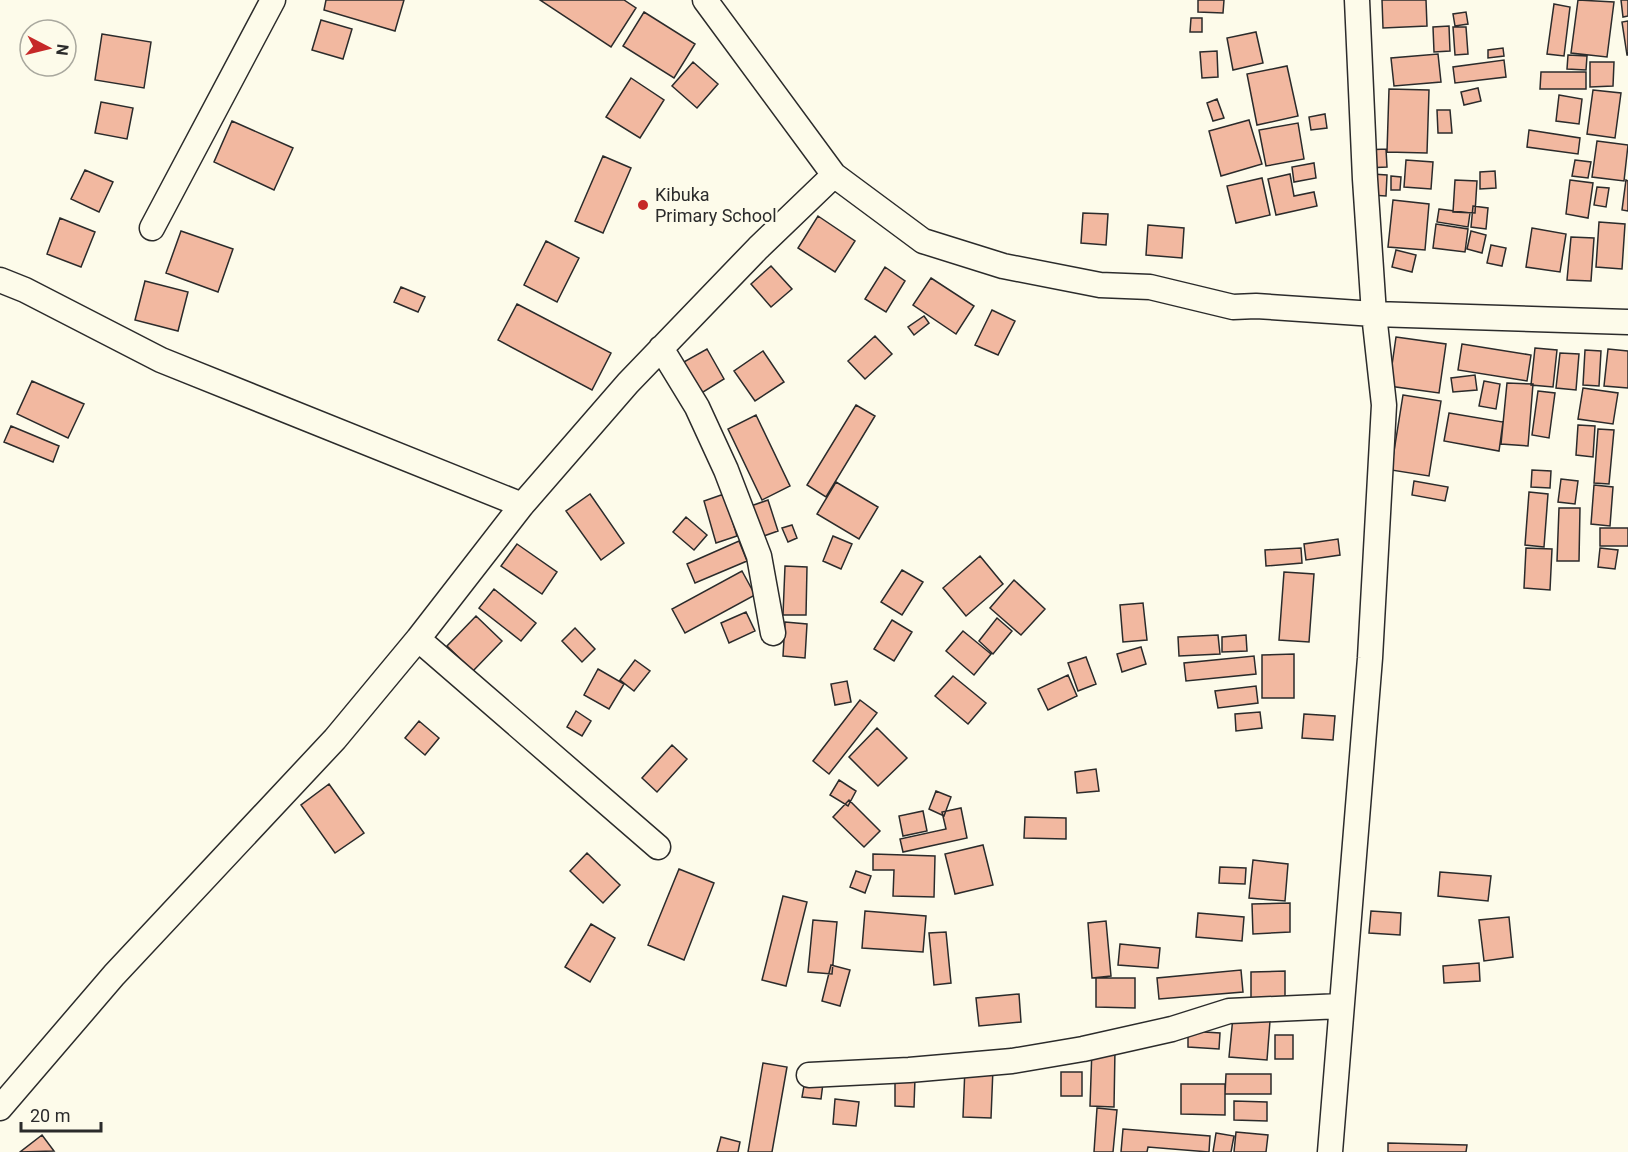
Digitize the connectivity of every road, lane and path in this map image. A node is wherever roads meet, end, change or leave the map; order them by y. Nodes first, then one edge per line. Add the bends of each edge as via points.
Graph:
1 (273, 0) edge
2 (705, 0) edge
3 (1357, 0) edge
4 (834, 176) junction
5 (152, 228) dead end
6 (0, 280) edge
7 (1374, 314) junction
8 (1628, 322) edge
9 (661, 348) junction
10 (522, 506) junction
11 (773, 633) dead end
12 (418, 639) junction
13 (658, 847) dead end
14 (1341, 1006) junction
15 (809, 1075) dead end
16 (0, 1108) edge
17 (1330, 1152) edge

1 - 5 street
2 - 4 street
3 - 7 street
4 - 7 street via 923,241 1003,266 1100,285 1150,287 1233,307
4 - 9 street
6 - 10 street via 161,360
7 - 8 street
7 - 14 street via 1384,405 1370,658
9 - 10 street
9 - 11 street via 697,407 734,491 759,556
10 - 12 street
12 - 13 street
12 - 16 street via 335,739 114,975
14 - 15 street via 1229,1011 1172,1029 1012,1061
14 - 17 street

